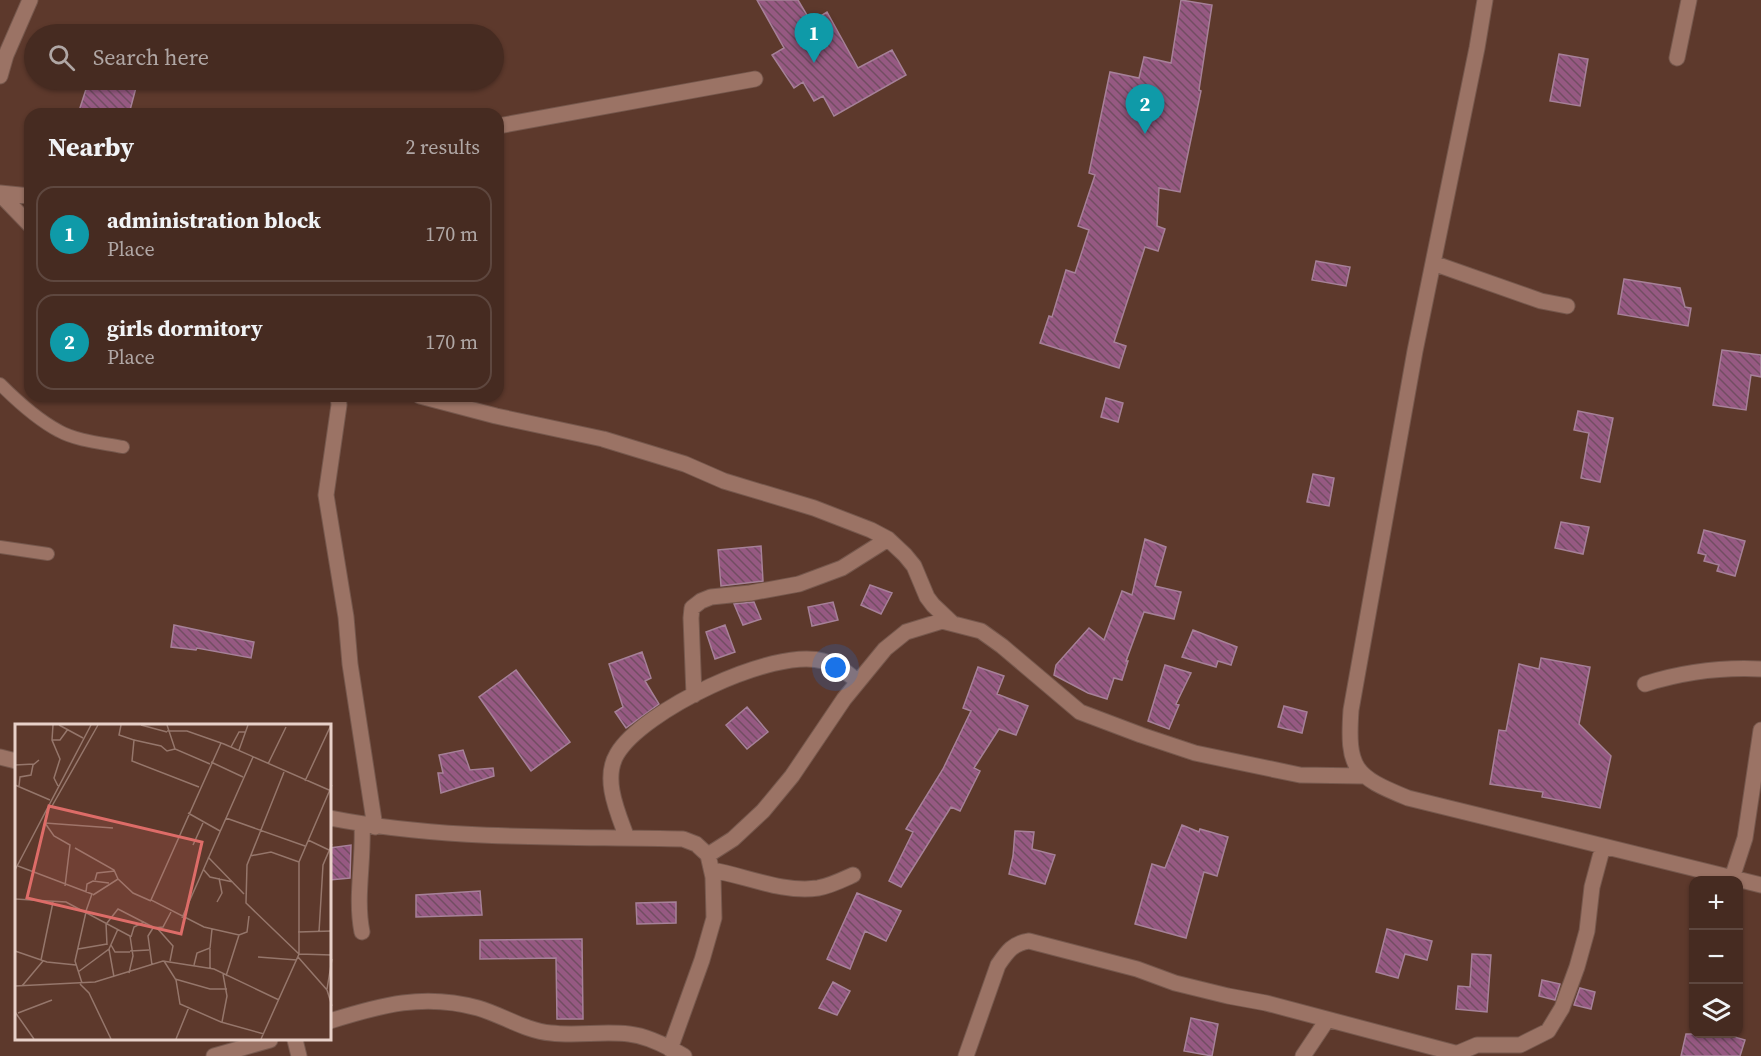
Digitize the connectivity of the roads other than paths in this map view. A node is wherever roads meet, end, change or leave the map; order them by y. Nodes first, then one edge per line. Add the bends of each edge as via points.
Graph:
1 (30, 0) edge
2 (1485, 0) edge
3 (1689, 0) edge
4 (1677, 58) dead end
5 (0, 76) edge
6 (755, 79) dead end
7 (504, 125) edge
8 (0, 194) edge
9 (24, 196) edge
10 (24, 219) edge
11 (1433, 263) junction
12 (1567, 306) dead end
13 (0, 384) edge
14 (339, 402) edge
15 (443, 402) edge
16 (123, 447) dead end
17 (888, 539) junction
18 (0, 547) edge
19 (48, 554) dead end
20 (952, 623) junction
21 (1761, 669) edge
22 (858, 682) junction
23 (1645, 684) dead end
24 (694, 695) junction
25 (1761, 730) edge
26 (0, 757) edge
27 (15, 761) edge
28 (1363, 776) junction
29 (332, 818) edge
30 (368, 826) junction
31 (627, 838) junction
32 (1603, 846) junction
33 (710, 862) junction
34 (853, 875) dead end
35 (1724, 876) edge
36 (1733, 876) edge
37 (1743, 881) edge
38 (1761, 885) edge
39 (362, 932) dead end
40 (332, 1020) edge
41 (1327, 1020) junction
42 (266, 1041) edge
43 (295, 1041) edge
44 (1482, 1050) edge
45 (677, 1053) edge
46 (1453, 1054) edge
47 (214, 1056) edge
48 (299, 1056) edge
49 (966, 1056) edge
50 (1303, 1056) edge

1 - 5 street
2 - 11 street
3 - 4 street
6 - 7 street
8 - 9 street
8 - 10 street
11 - 12 street via 1541,301
11 - 28 street via 1351,710 1349,747
13 - 16 lane via 60,432
14 - 30 street via 326,495 346,617
15 - 17 street via 675,460 724,481 814,508
17 - 20 street via 914,566 927,597
17 - 24 street via 842,568 799,584 711,597 692,608
18 - 19 lane
20 - 22 street via 942,621 906,632 885,649
20 - 28 street via 981,631 1080,712 1141,735 1195,753 1300,775
21 - 23 street via 1680,674
22 - 24 street via 843,669 822,660 804,660 742,673
22 - 33 street via 792,776 763,811
24 - 31 street via 633,735 616,755 613,800
25 - 36 street via 1745,838
26 - 27 street
28 - 32 street via 1408,798
29 - 30 street
30 - 31 street via 483,836
30 - 39 street via 359,900
31 - 33 street via 683,839 696,844
32 - 35 street
32 - 44 street via 1592,887 1587,931 1562,1008 1548,1031 1520,1045
33 - 34 street via 766,883 802,890 821,888
33 - 45 street via 714,918
37 - 38 street
40 - 45 street via 378,1006 430,1000 477,1008 549,1033 631,1034
41 - 46 street
41 - 49 street via 1174,983 1137,969 1029,941 1017,943 998,965
41 - 50 street
42 - 47 street
43 - 48 street
44 - 46 street

